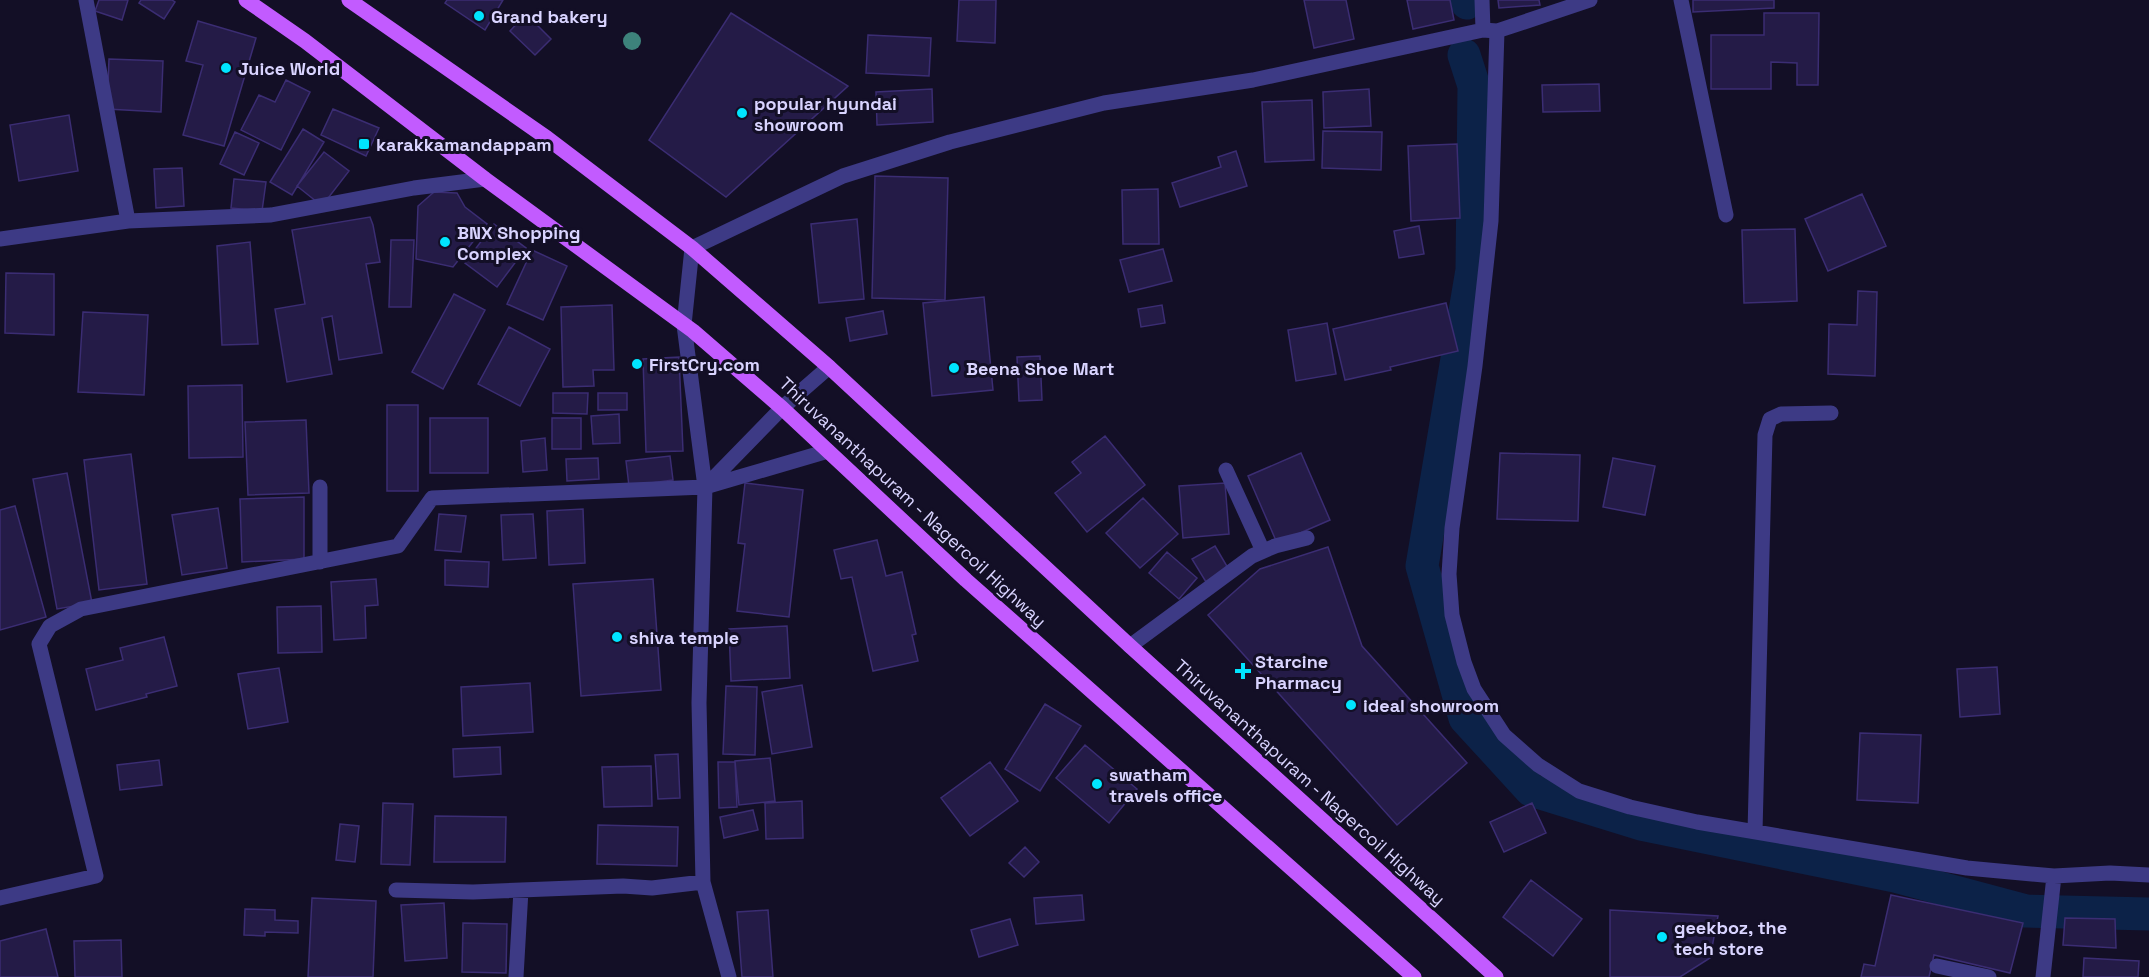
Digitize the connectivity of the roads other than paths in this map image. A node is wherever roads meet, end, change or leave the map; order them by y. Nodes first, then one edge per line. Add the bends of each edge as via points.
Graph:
1 (86, 0) edge
2 (246, 0) edge
3 (349, 0) edge
4 (1482, 0) edge
5 (1590, 0) edge
6 (1681, 0) edge
7 (1490, 31) junction
8 (485, 180) junction
9 (1726, 215) dead end
10 (128, 221) junction
11 (0, 239) edge
12 (692, 248) junction
13 (684, 325) junction
14 (830, 366) junction
15 (782, 408) junction
16 (1831, 413) dead end
17 (828, 451) junction
18 (1226, 470) dead end
19 (320, 487) dead end
20 (705, 488) junction
21 (1307, 538) dead end
22 (1263, 551) junction
23 (320, 561) junction
24 (1130, 646) junction
25 (1755, 832) junction
26 (2149, 875) edge
27 (2053, 879) junction
28 (703, 882) junction
29 (396, 890) dead end
30 (521, 890) junction
31 (0, 898) edge
32 (1937, 966) dead end
33 (516, 977) edge
34 (729, 977) edge
35 (1414, 977) edge
36 (1496, 977) edge
37 (1989, 977) edge
38 (2043, 977) edge

1 - 10 street
2 - 8 main road, Thiruvananthapuram - Nagercoil Highway
3 - 12 main road, Thiruvananthapuram - Nagercoil Highway via 547,138
4 - 7 street
5 - 7 street
6 - 9 street
7 - 12 street via 1253,80 1104,103 950,142 843,176
7 - 25 street via 1491,221 1450,563 1452,615 1464,662 1474,689 1504,735 1538,765 1579,791 1630,807
8 - 10 street via 414,188 271,215
8 - 13 main road, Thiruvananthapuram - Nagercoil Highway
10 - 11 street
12 - 13 street
12 - 14 main road, Thiruvananthapuram - Nagercoil Highway
13 - 15 main road, Thiruvananthapuram - Nagercoil Highway
13 - 20 street
14 - 15 street
14 - 24 main road, Thiruvananthapuram - Nagercoil Highway
15 - 17 main road, Thiruvananthapuram - Nagercoil Highway
15 - 20 street
16 - 25 street via 1781,414 1770,419 1765,435
17 - 20 street
17 - 35 main road, Thiruvananthapuram - Nagercoil Highway via 966,580
18 - 22 street
19 - 23 street
20 - 23 street via 432,498 398,546
20 - 28 street via 699,703
21 - 22 street
22 - 24 street
23 - 31 street via 81,609 50,626 39,644 96,876
24 - 36 main road, Thiruvananthapuram - Nagercoil Highway
25 - 27 street
26 - 27 street via 2110,873
27 - 38 street
28 - 30 street via 652,888
28 - 34 street
29 - 30 street
30 - 33 street
32 - 37 street

